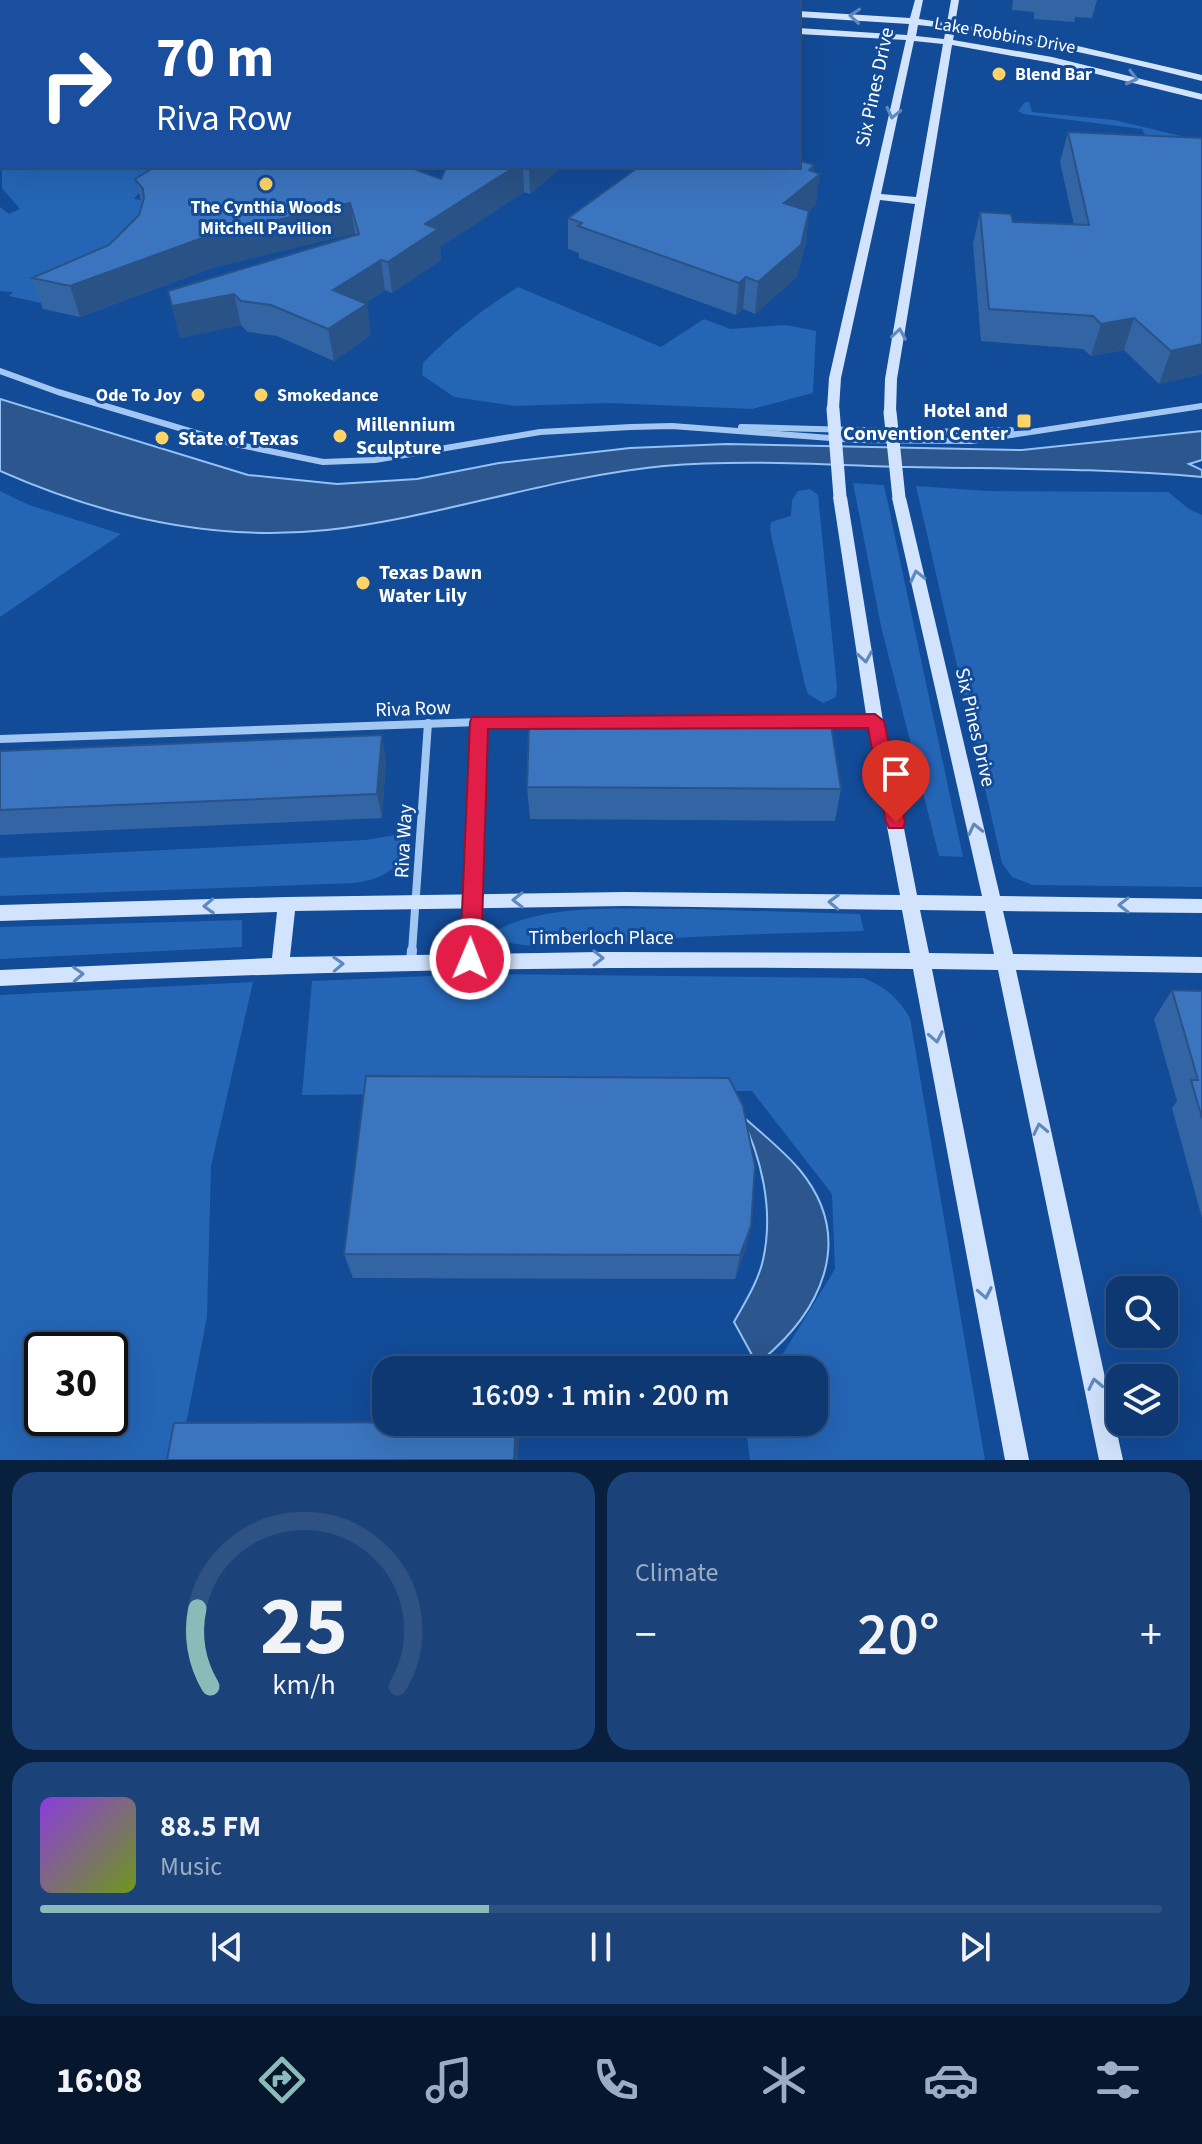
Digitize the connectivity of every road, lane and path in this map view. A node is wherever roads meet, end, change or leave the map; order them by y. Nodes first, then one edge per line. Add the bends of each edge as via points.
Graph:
1 (919, 0) edge
2 (955, 0) edge
3 (800, 14) edge
4 (913, 21) junction
5 (950, 25) junction
6 (800, 31) edge
7 (910, 36) junction
8 (946, 40) junction
9 (1202, 78) edge
10 (1202, 97) edge
11 (874, 196) junction
12 (921, 201) junction
13 (0, 371) edge
14 (1202, 406) edge
15 (875, 721) junction
16 (479, 722) junction
17 (428, 723) junction
18 (0, 739) edge
19 (471, 901) junction
20 (417, 902) junction
21 (287, 904) junction
22 (912, 905) junction
23 (993, 905) junction
24 (1202, 906) edge
25 (0, 913) edge
26 (470, 959) junction
27 (922, 961) junction
28 (411, 962) junction
29 (1005, 962) junction
30 (1202, 965) edge
31 (280, 966) junction
32 (0, 978) edge
33 (1017, 1460) edge
34 (1111, 1460) edge

1 - 4 street, Six Pines Drive
2 - 5 street, Six Pines Drive
4 -> 3 street, Lake Robbins Drive
4 - 5 street, Lake Robbins Drive
4 - 7 street, Six Pines Drive
5 - 8 street, Six Pines Drive
5 - 9 street, Lake Robbins Drive
6 - 7 street, Lake Robbins Drive
7 - 8 street, Lake Robbins Drive
7 -> 11 street, Six Pines Drive
8 -> 10 street, Lake Robbins Drive via 1059,59
8 - 12 street, Six Pines Drive
11 - 12 street
11 -> 15 street, Six Pines Drive, bridge via 833,409 840,497
23 -> 12 street, Six Pines Drive, bridge via 899,498 890,412
13 - 14 street via 230,443 323,462 375,460 551,431 672,426 814,438 983,439
15 - 16 street, Riva Row
15 - 22 street, Six Pines Drive
16 - 17 street, Riva Row
16 - 19 street
17 - 18 street, Riva Row
17 - 20 street, Riva Way
19 - 20 street, Timberloch Place
22 -> 19 street, Timberloch Place
19 - 26 street
20 - 21 street, Timberloch Place
20 - 28 street, Riva Way
21 -> 25 street, Timberloch Place
21 - 31 street
22 - 23 street, Timberloch Place
22 - 27 street, Six Pines Drive
24 -> 23 street, Timberloch Place
23 - 29 street, Six Pines Drive
26 -> 27 street, Timberloch Place
26 - 28 street, Timberloch Place
27 - 29 street, Timberloch Place
27 -> 33 street, Six Pines Drive
31 -> 28 street, Timberloch Place
29 - 30 street, Timberloch Place
34 -> 29 street, Six Pines Drive
32 -> 31 street, Timberloch Place

